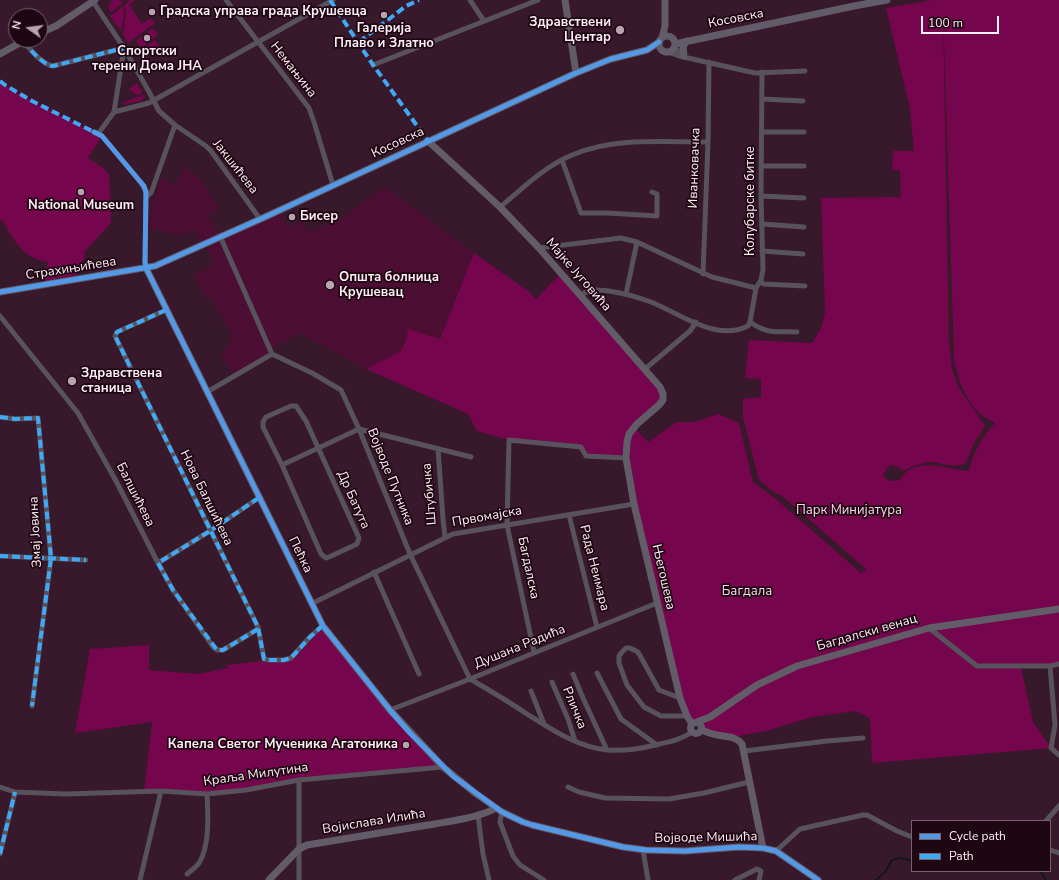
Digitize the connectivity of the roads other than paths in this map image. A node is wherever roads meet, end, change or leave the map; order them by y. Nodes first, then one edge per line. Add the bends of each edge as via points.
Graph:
1 (226, 0) edge
2 (333, 0) edge
3 (470, 0) edge
4 (538, 0) edge
5 (565, 0) edge
6 (665, 0) edge
7 (887, 0) edge
8 (94, 1) edge
9 (484, 21) junction
10 (48, 30) edge
11 (669, 41) junction
12 (685, 41) junction
13 (258, 42) junction
14 (9, 48) edge
15 (29, 48) edge
16 (124, 48) junction
17 (647, 50) junction
18 (665, 51) junction
19 (0, 53) edge
20 (684, 56) junction
21 (709, 62) junction
22 (373, 65) dead end
23 (805, 71) dead end
24 (762, 72) junction
25 (576, 73) junction
26 (762, 99) junction
27 (153, 101) junction
28 (804, 101) dead end
29 (114, 112) junction
30 (175, 125) junction
31 (762, 132) junction
32 (804, 132) dead end
33 (428, 141) junction
34 (708, 142) junction
35 (562, 160) junction
36 (761, 166) junction
37 (804, 166) dead end
38 (333, 185) junction
39 (652, 192) dead end
40 (761, 196) junction
41 (146, 198) junction
42 (804, 198) dead end
43 (500, 207) junction
44 (260, 220) junction
45 (762, 224) junction
46 (804, 227) dead end
47 (220, 236) junction
48 (637, 242) junction
49 (538, 248) junction
50 (762, 251) junction
51 (803, 254) dead end
52 (146, 268) junction
53 (703, 274) junction
54 (760, 282) junction
55 (805, 286) dead end
56 (756, 288) junction
57 (0, 292) edge
58 (626, 294) junction
59 (580, 296) junction
60 (166, 310) junction
61 (0, 316) edge
62 (696, 322) junction
63 (749, 324) junction
64 (797, 332) dead end
65 (272, 354) junction
66 (645, 369) junction
67 (208, 392) junction
68 (0, 417) edge
69 (359, 429) junction
70 (629, 434) joint
71 (318, 449) junction
72 (438, 449) junction
73 (471, 457) dead end
74 (626, 458) junction
75 (282, 465) junction
76 (260, 497) junction
77 (634, 504) junction
78 (569, 515) junction
79 (507, 525) junction
80 (210, 531) junction
81 (445, 537) junction
82 (410, 554) junction
83 (0, 556) edge
84 (51, 558) junction
85 (86, 560) dead end
86 (158, 563) junction
87 (374, 572) junction
88 (657, 603) junction
89 (311, 604) junction
90 (1059, 610) edge
91 (322, 626) junction
92 (597, 627) junction
93 (928, 628) junction
94 (258, 629) junction
95 (534, 652) junction
96 (1059, 664) edge
97 (1050, 666) junction
98 (597, 673) dead end
99 (419, 674) dead end
100 (574, 674) dead end
101 (470, 679) junction
102 (552, 682) dead end
103 (531, 690) dead end
104 (680, 698) junction
105 (32, 706) dead end
106 (390, 710) junction
107 (687, 716) junction
108 (694, 723) junction
109 (544, 725) junction
110 (701, 730) junction
111 (692, 732) junction
112 (863, 738) dead end
113 (575, 741) junction
114 (658, 744) junction
115 (607, 750) junction
116 (744, 752) junction
117 (1059, 755) edge
118 (443, 767) junction
119 (299, 780) junction
120 (749, 782) junction
121 (568, 786) dead end
122 (0, 787) edge
123 (161, 791) junction
124 (15, 792) junction
125 (207, 794) junction
126 (1059, 806) edge
127 (499, 810) junction
128 (478, 814) junction
129 (1047, 820) edge
130 (911, 837) edge
131 (763, 848) junction
132 (299, 849) junction
133 (643, 850) junction
134 (776, 851) junction
135 (0, 854) edge
136 (187, 874) dead end
137 (814, 879) edge
138 (140, 880) edge
139 (269, 880) edge
140 (299, 880) edge
141 (489, 880) edge
142 (544, 880) edge
143 (648, 880) edge
144 (735, 880) edge
145 (759, 880) edge

1 - 13 street, Немањина
2 - 13 street
3 - 9 street
4 - 9 street
5 - 25 street
6 - 11 street via 665,26
7 - 12 street, Косовска
8 - 10 street
8 - 16 street, Јакшићева
9 - 22 street
11 - 12 street, Косовска
11 - 17 street, Косовска
11 - 18 street, Косовска via 672,50
11 - 18 street via 660,48
11 - 20 street
12 - 20 street
13 - 27 street
13 - 38 street, Немањина via 309,108
14 - 19 street
15 - 16 street via 49,66
16 - 27 street, Јакшићева
16 - 29 street
17 - 18 street, Косовска
17 - 25 street, Косовска via 611,59
18 - 20 street
20 - 21 street
21 - 24 street via 755,73
21 - 34 street, Иванковачка
23 - 24 street
24 - 26 street, Колубарске битке
25 - 33 street, Косовска
26 - 28 street
26 - 31 street, Колубарске битке
27 - 29 street
27 - 30 street, Јакшићева via 164,116
29 - 41 street via 96,133 102,136 142,183
30 - 41 street via 151,193
30 - 44 street, Јакшићева via 211,151
31 - 32 street
31 - 36 street, Колубарске битке
33 - 38 street, Косовска
33 - 43 street, Мајке Југовића
34 - 35 street via 611,144 590,148
34 - 53 street, Иванковачка
35 - 39 street via 581,213 656,216 657,194
35 - 43 street
36 - 37 street
36 - 40 street, Колубарске битке
38 - 44 street, Косовска
40 - 42 street
40 - 45 street, Колубарске битке
41 - 52 street
43 - 49 street, Мајке Југовића
44 - 47 street, Косовска
45 - 46 street
45 - 50 street, Колубарске битке
47 - 52 street, Косовска
47 - 65 street
48 - 49 street via 621,238
48 - 53 street
48 - 58 street
49 - 59 street, Мајке Југовића
50 - 51 street
50 - 54 street, Колубарске битке via 763,270
52 - 57 street, Страхињићева
52 - 60 street, Пећка
53 - 56 street
54 - 55 street
54 - 56 street, Колубарске битке
56 - 63 street, Колубарске битке
58 - 59 street via 587,290
58 - 62 street
59 - 66 street, Мајке Југовића
60 - 67 street, Пећка
60 - 80 street, Нова Балшићева via 117,332 115,336
61 - 86 street, Балшићева via 78,413
62 - 63 street via 712,330 724,332 734,331
62 - 66 street via 690,331
63 - 64 street via 767,331
65 - 67 street
65 - 69 street, Војводе Путника via 341,390
66 - 70 street, Мајке Југовића via 660,387 662,400
67 - 76 street, Пећка
68 - 84 street, Змај Јовина via 38,418
69 - 71 street
69 - 72 street
69 - 82 street, Војводе Путника
70 - 74 street, Његошева
71 - 75 street
71 - 75 street, Др Батута via 306,421 296,406 277,411 266,418 263,427
71 - 75 street, Др Батута via 359,540 357,544 329,557 321,554
72 - 73 street
72 - 81 street, Штубичка
74 - 77 street, Његошева
74 - 79 street, Багдалска via 586,456 581,447 509,440
76 - 80 street
76 - 89 street, Пећка
77 - 78 street, Првомајска
77 - 88 street, Његошева
78 - 79 street, Првомајска
78 - 92 street, Рада Неимара
79 - 81 street, Првомајска
79 - 95 street, Багдалска
80 - 86 street
80 - 94 street, Нова Балшићева
81 - 82 street, Првомајска
82 - 87 street, Првомајска
82 - 101 street, Војводе Путника
83 - 84 street
84 - 85 street
84 - 105 street, Змај Јовина
86 - 94 street, Балшићева via 173,590 217,650 222,650
87 - 89 street, Првомајска
87 - 99 street
88 - 92 street, Душана Радића
88 - 104 street, Његошева
89 - 91 street, Пећка
90 - 93 street, Багдалски венац
91 - 94 street, Нова Балшићева via 291,658 284,660 264,659
91 - 106 street, Пећка
92 - 95 street, Душана Радића
93 - 97 street via 976,666
93 - 108 street, Багдалски венац via 797,666 757,685 710,717
95 - 101 street, Душана Радића
96 - 97 street
97 - 117 street via 1055,725 1051,748
98 - 114 street via 621,719
100 - 115 street
101 - 106 street, Душана Радића
101 - 109 street
102 - 113 street, Рличка
103 - 109 street
104 - 107 street, Његошева
104 - 107 street via 659,690 634,649 626,648 619,656 627,685 644,707 661,716
106 - 118 street, Пећка
107 - 108 street, Његошева
108 - 110 street via 700,724
108 - 111 street via 690,729
109 - 113 street
110 - 111 street via 697,733
110 - 116 street via 733,737 742,744
111 - 114 street via 681,739
112 - 116 street
113 - 115 street
114 - 115 street
116 - 120 street
118 - 119 street, Краља Милутина
118 - 127 street, Пећка
119 - 125 street, Краља Милутина
119 - 132 street
120 - 121 street via 704,794 669,799 605,798 579,792
120 - 131 street
122 - 124 street, Краља Милутина
123 - 124 street, Краља Милутина via 66,794
123 - 125 street, Краља Милутина
123 - 138 street
124 - 135 street
125 - 136 street via 205,847 199,863
126 - 129 street
127 - 128 street, Војислава Илића
127 - 133 street, Војводе Мишића via 532,825
127 - 142 street via 500,822 516,861
128 - 132 street, Војислава Илића via 307,845
128 - 141 street
130 - 134 street via 863,815 800,829
131 - 133 street, Војводе Мишића
131 - 134 street, Војводе Мишића
132 - 139 street, Војислава Илића
132 - 140 street
133 - 143 street
134 - 137 street, Војводе Мишића
144 - 145 street via 757,869 761,871

